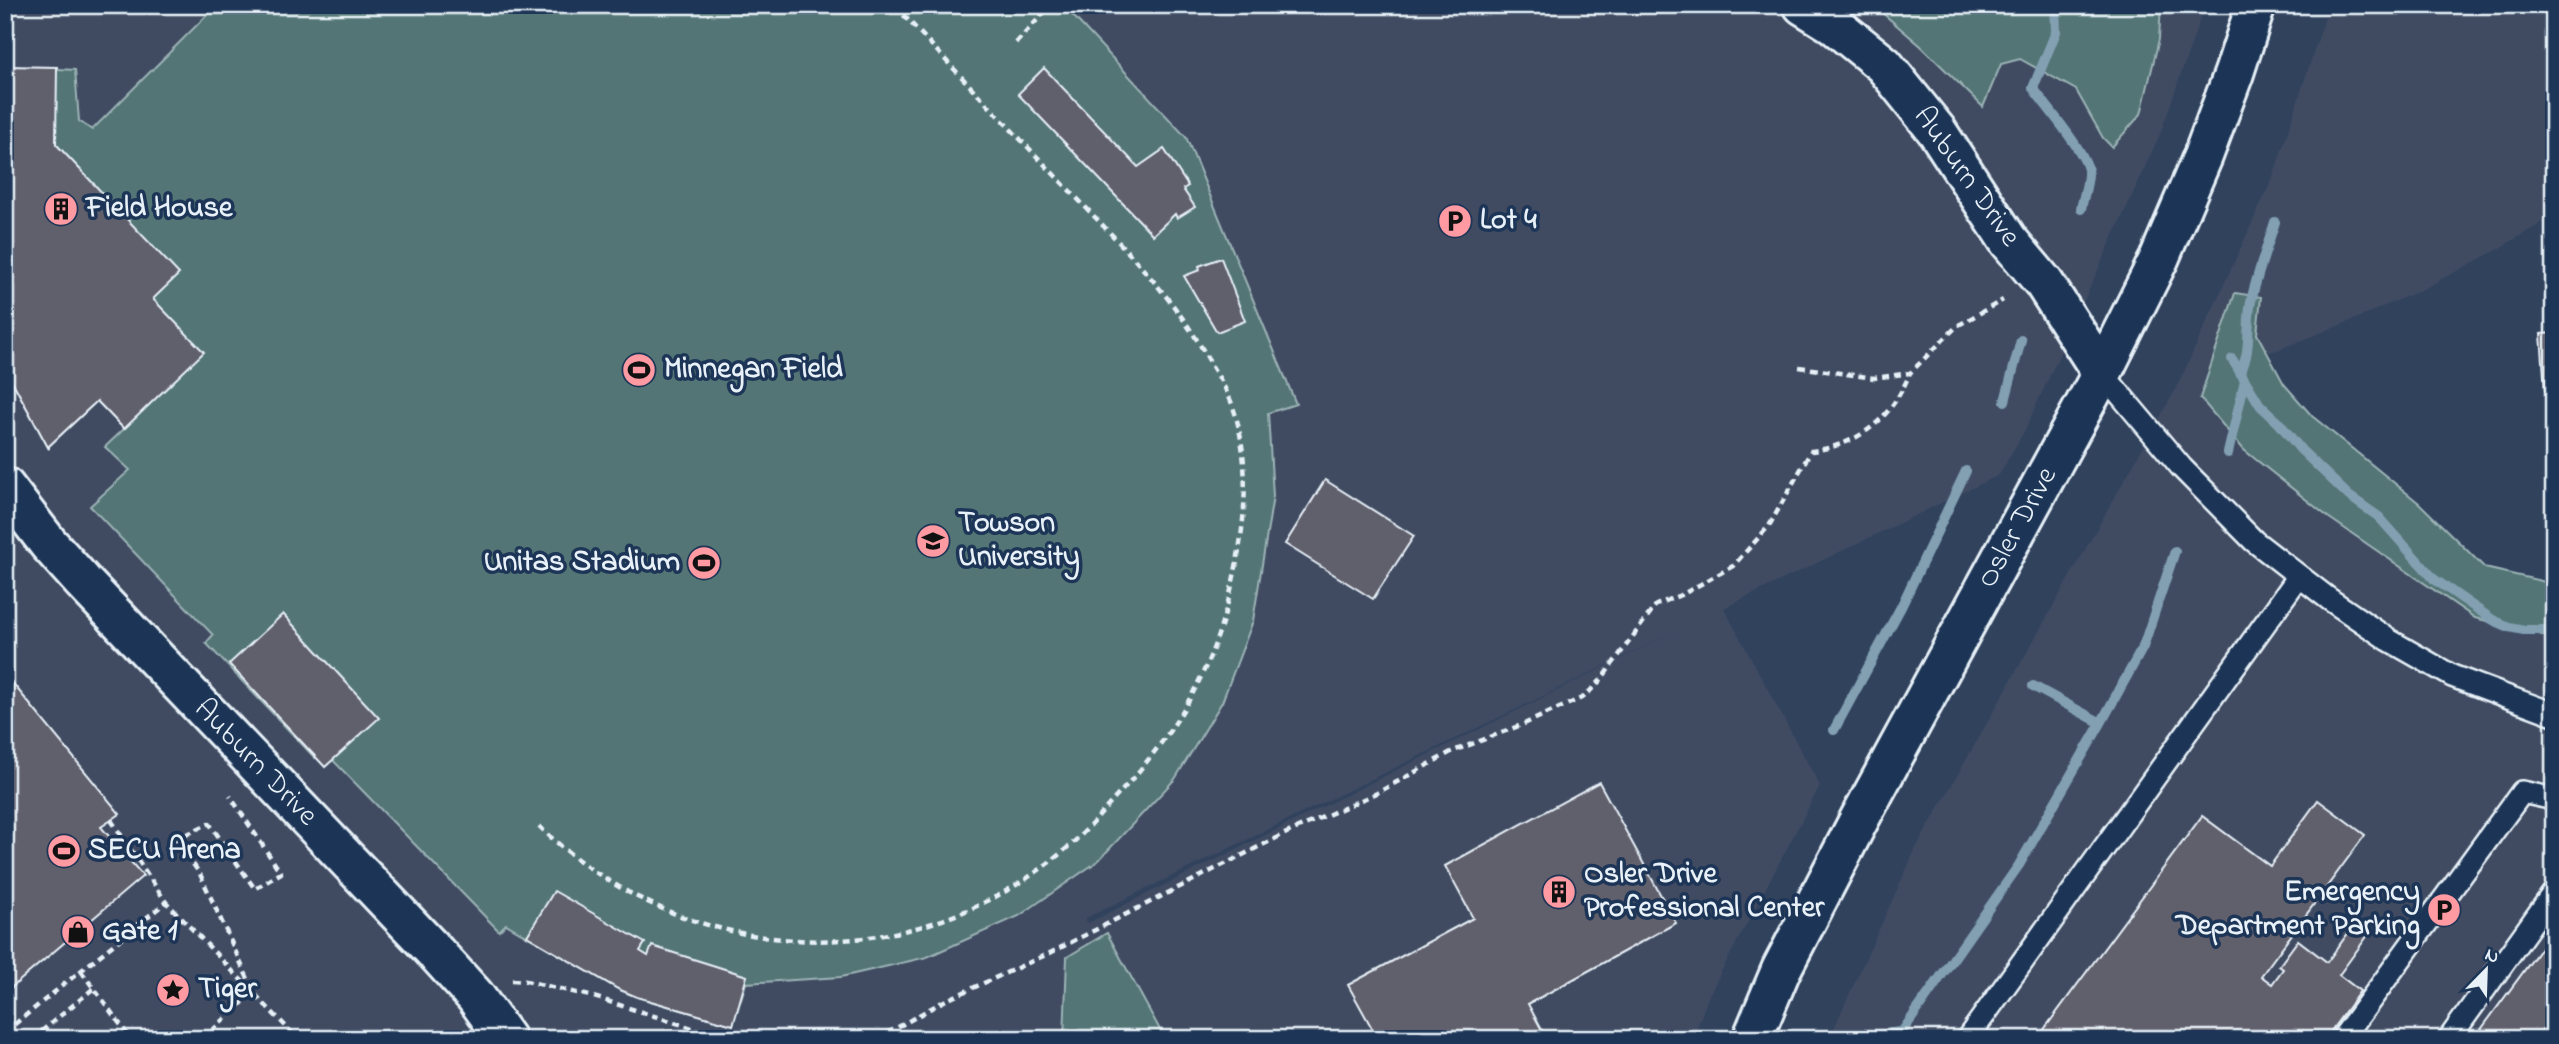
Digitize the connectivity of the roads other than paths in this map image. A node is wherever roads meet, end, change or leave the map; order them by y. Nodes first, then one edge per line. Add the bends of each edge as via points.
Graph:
1 (1803, 5) edge
2 (2256, 5) edge
3 (2102, 373) junction
4 (5, 487) edge
5 (2299, 576) junction
6 (2554, 714) edge
7 (2554, 799) edge
8 (2554, 892) edge
9 (506, 1039) edge
10 (1752, 1039) edge
11 (1967, 1039) edge
12 (2342, 1039) edge
13 (2449, 1039) edge

1 - 3 street, Auburn Drive via 1884,65 1937,131
2 - 3 street, Osler Drive via 2203,156 2159,259
3 - 5 lane via 2182,468 2254,541
3 - 10 street, Osler Drive via 1860,818 1781,970
4 - 9 street, Auburn Drive via 83,582 436,953
5 - 6 lane via 2389,640 2452,676
5 - 11 lane
7 - 12 lane via 2522,792
8 - 13 lane

